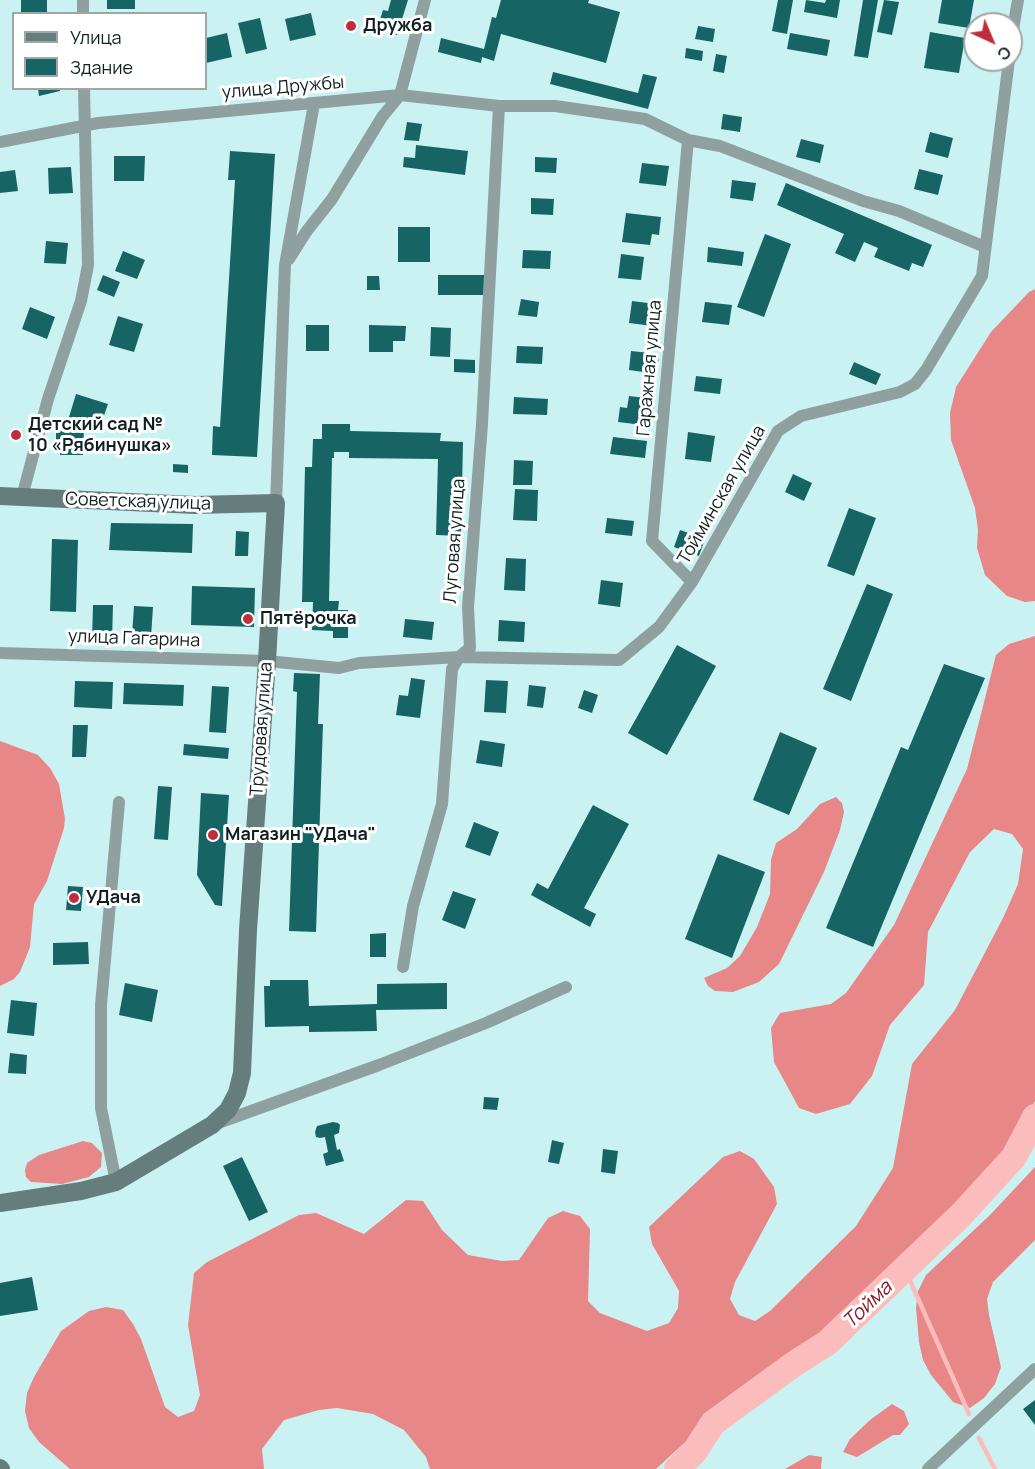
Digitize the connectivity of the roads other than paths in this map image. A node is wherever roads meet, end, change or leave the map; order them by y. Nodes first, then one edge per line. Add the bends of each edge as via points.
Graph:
1 (425, 0) edge
2 (1007, 72) edge
3 (84, 90) edge
4 (400, 95) junction
5 (314, 104) junction
6 (499, 106) junction
7 (85, 125) junction
8 (688, 140) junction
9 (0, 142) edge
10 (985, 247) junction
11 (285, 265) junction
12 (0, 496) edge
13 (22, 497) junction
14 (276, 503) junction
15 (692, 582) junction
16 (0, 653) edge
17 (459, 657) junction
18 (267, 661) junction
19 (119, 802) dead end
20 (403, 967) dead end
21 (566, 987) dead end
22 (212, 1125) junction
23 (116, 1182) junction
24 (0, 1203) edge
25 (1035, 1369) edge
26 (928, 1469) edge

1 - 4 street
2 - 10 street, Тойминская улица
3 - 7 street
4 - 5 street, улица Дружбы
4 - 6 street, улица Дружбы
4 - 11 street
5 - 7 street, улица Дружбы
5 - 11 street
6 - 8 street, улица Дружбы via 555,106 645,119
6 - 17 street, Луговая улица via 468,607 470,648
7 - 9 street, улица Дружбы
7 - 13 street via 88,265 81,301 48,399
8 - 10 street, улица Дружбы via 720,146 899,211
8 - 15 street, Гаражная улица via 652,541
10 - 15 street, Тойминская улица via 982,276 915,384 900,392 801,416 778,431
11 - 14 street
12 - 13 street, Советская улица
13 - 14 street, Советская улица via 195,505
14 - 18 street, Трудовая улица
15 - 17 street, Тойминская улица via 659,627 619,660
16 - 18 street, улица Гагарина
17 - 18 street, Тойминская улица via 359,663 339,668
17 - 20 street, Луговая улица via 452,669 442,804 413,906
18 - 22 street, Трудовая улица via 242,1073 228,1110
19 - 23 street via 101,1005 101,1108
21 - 22 street via 379,1065
22 - 23 street, Трудовая улица
23 - 24 street, Трудовая улица
25 - 26 street

